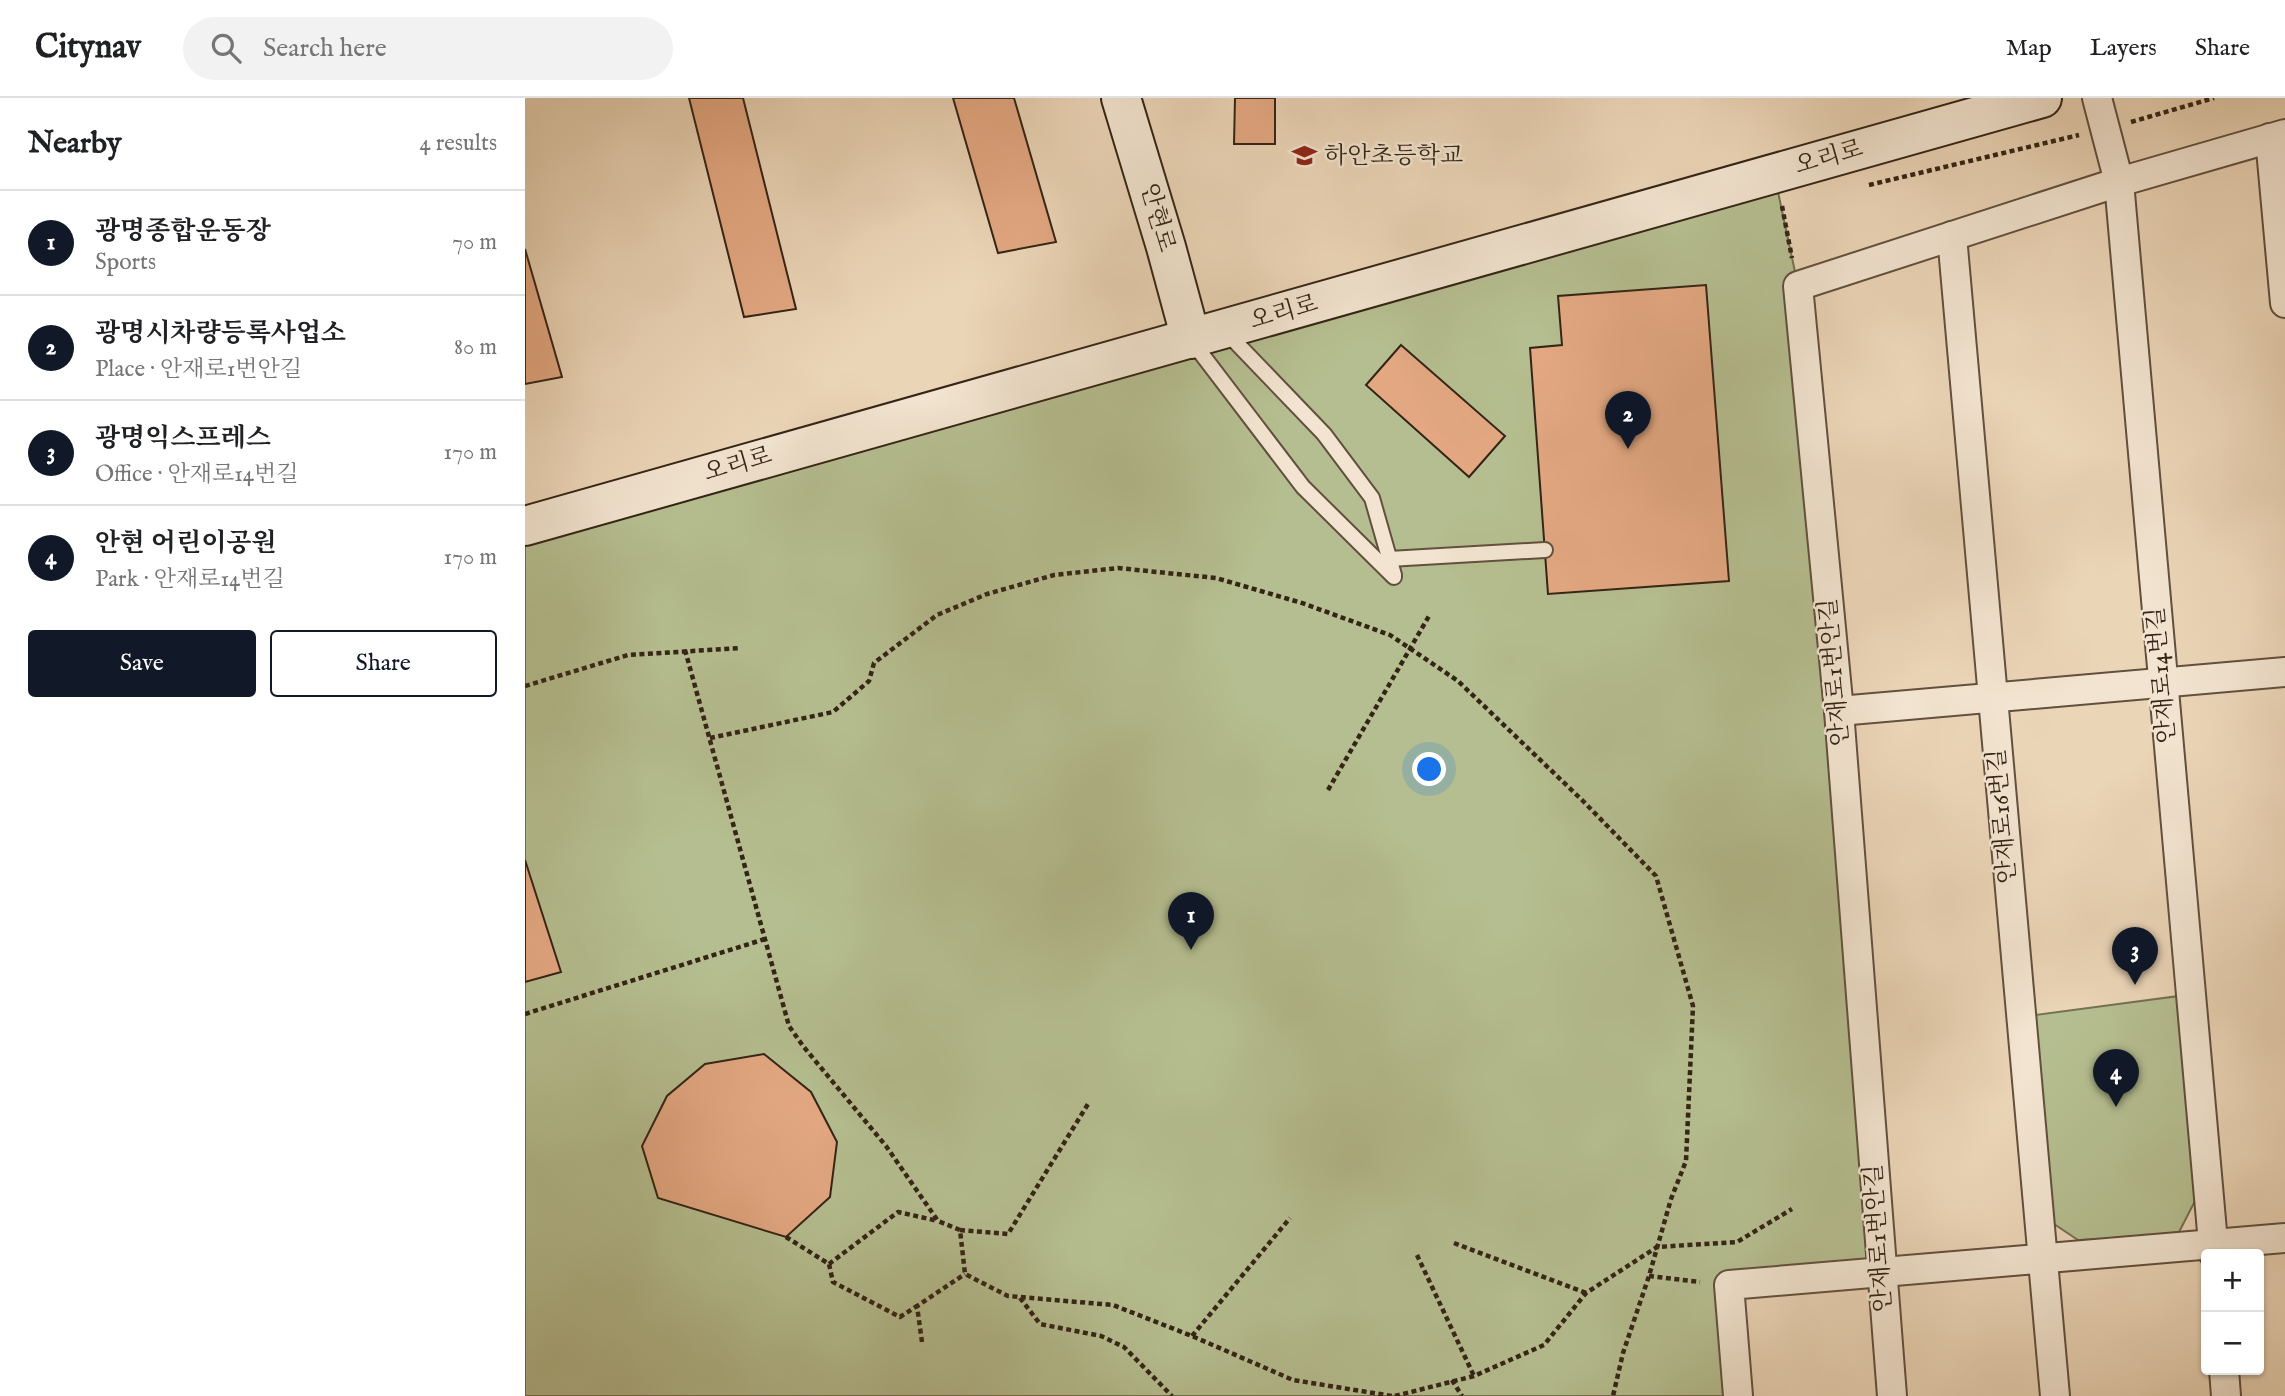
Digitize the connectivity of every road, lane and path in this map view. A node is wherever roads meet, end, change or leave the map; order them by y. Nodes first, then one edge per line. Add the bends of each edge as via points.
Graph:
1 (1121, 98) edge
2 (2042, 98) edge
3 (2097, 98) edge
4 (2214, 98) edge
5 (2105, 129) junction
6 (2277, 136) edge
7 (2119, 182) junction
8 (1863, 187) dead end
9 (1795, 202) dead end
10 (1952, 236) junction
11 (1798, 286) junction
12 (2285, 303) edge
13 (1207, 335) junction
14 (525, 526) edge
15 (1545, 550) dead end
16 (1389, 559) junction
17 (1429, 616) dead end
18 (741, 648) dead end
19 (685, 650) junction
20 (2285, 672) edge
21 (2163, 682) junction
22 (525, 686) edge
23 (1993, 697) junction
24 (1839, 711) junction
25 (710, 738) junction
26 (1328, 790) dead end
27 (765, 939) junction
28 (525, 1014) edge
29 (1088, 1104) dead end
30 (1792, 1209) dead end
31 (1290, 1218) dead end
32 (938, 1221) junction
33 (960, 1230) junction
34 (786, 1237) dead end
35 (2285, 1238) edge
36 (1454, 1243) dead end
37 (1657, 1247) junction
38 (2213, 1249) edge
39 (2201, 1250) edge
40 (1417, 1255) dead end
41 (2043, 1258) junction
42 (829, 1264) junction
43 (1881, 1272) junction
44 (965, 1274) junction
45 (1649, 1276) junction
46 (1729, 1285) junction
47 (1586, 1293) junction
48 (1020, 1297) junction
49 (917, 1306) junction
50 (1192, 1336) junction
51 (922, 1342) dead end
52 (2225, 1375) edge
53 (1473, 1376) junction
54 (1452, 1380) junction
55 (1349, 1389) junction
56 (1172, 1396) edge
57 (1351, 1396) edge
58 (1393, 1396) edge
59 (1462, 1396) edge
60 (1613, 1396) edge
61 (1738, 1396) edge
62 (1892, 1396) edge
63 (2055, 1396) edge
64 (2227, 1396) edge

1 - 13 main road, 안현로 via 1166,247
2 - 13 main road, 오리로
3 - 5 street, 안재로14번길
4 - 5 path
5 - 7 street, 안재로14번길
5 - 8 path
6 - 7 street
6 - 12 street
7 - 10 street
7 - 21 street, 안재로14번길
9 - 11 path via 1782,206
10 - 11 street
10 - 23 street, 안재로16번길
11 - 24 street, 안재로1번안길
13 - 14 main road, 오리로
13 - 16 lane via 1324,434 1372,498
13 - 16 lane via 1303,487 1394,577
15 - 16 lane
17 - 26 path
18 - 19 path
19 - 22 path via 628,656
19 - 25 path
20 - 21 street
21 - 23 street
21 - 38 street, 안재로14번길
23 - 24 street
23 - 41 street, 안재로16번길
24 - 43 street, 안재로1번안길
25 - 27 path
25 - 37 path via 833,712 869,681 874,663 937,615 1054,575 1118,568 1216,578 1390,635 1458,681 1656,876 1693,1006 1686,1161
27 - 28 path
27 - 32 path via 789,1026 886,1146
29 - 33 path via 1008,1234
30 - 37 path via 1737,1242
31 - 50 path
32 - 33 path
32 - 42 path via 898,1212
33 - 44 path
34 - 42 path
35 - 38 street
36 - 47 path
37 - 45 path
37 - 47 path
39 - 41 street
40 - 53 path
41 - 43 street
41 - 63 street, 안재로16번길
42 - 49 path via 833,1282 900,1317
43 - 46 street
43 - 62 street, 안재로1번안길
44 - 48 path via 1008,1296
44 - 49 path
45 - 46 path
45 - 60 path
46 - 61 street
47 - 53 path via 1544,1345
48 - 50 path via 1113,1305
48 - 56 path via 1040,1324 1101,1336 1123,1347
49 - 51 path
50 - 55 path via 1293,1380
52 - 64 street
53 - 54 path
54 - 58 path
54 - 59 path
55 - 57 path
55 - 58 path

